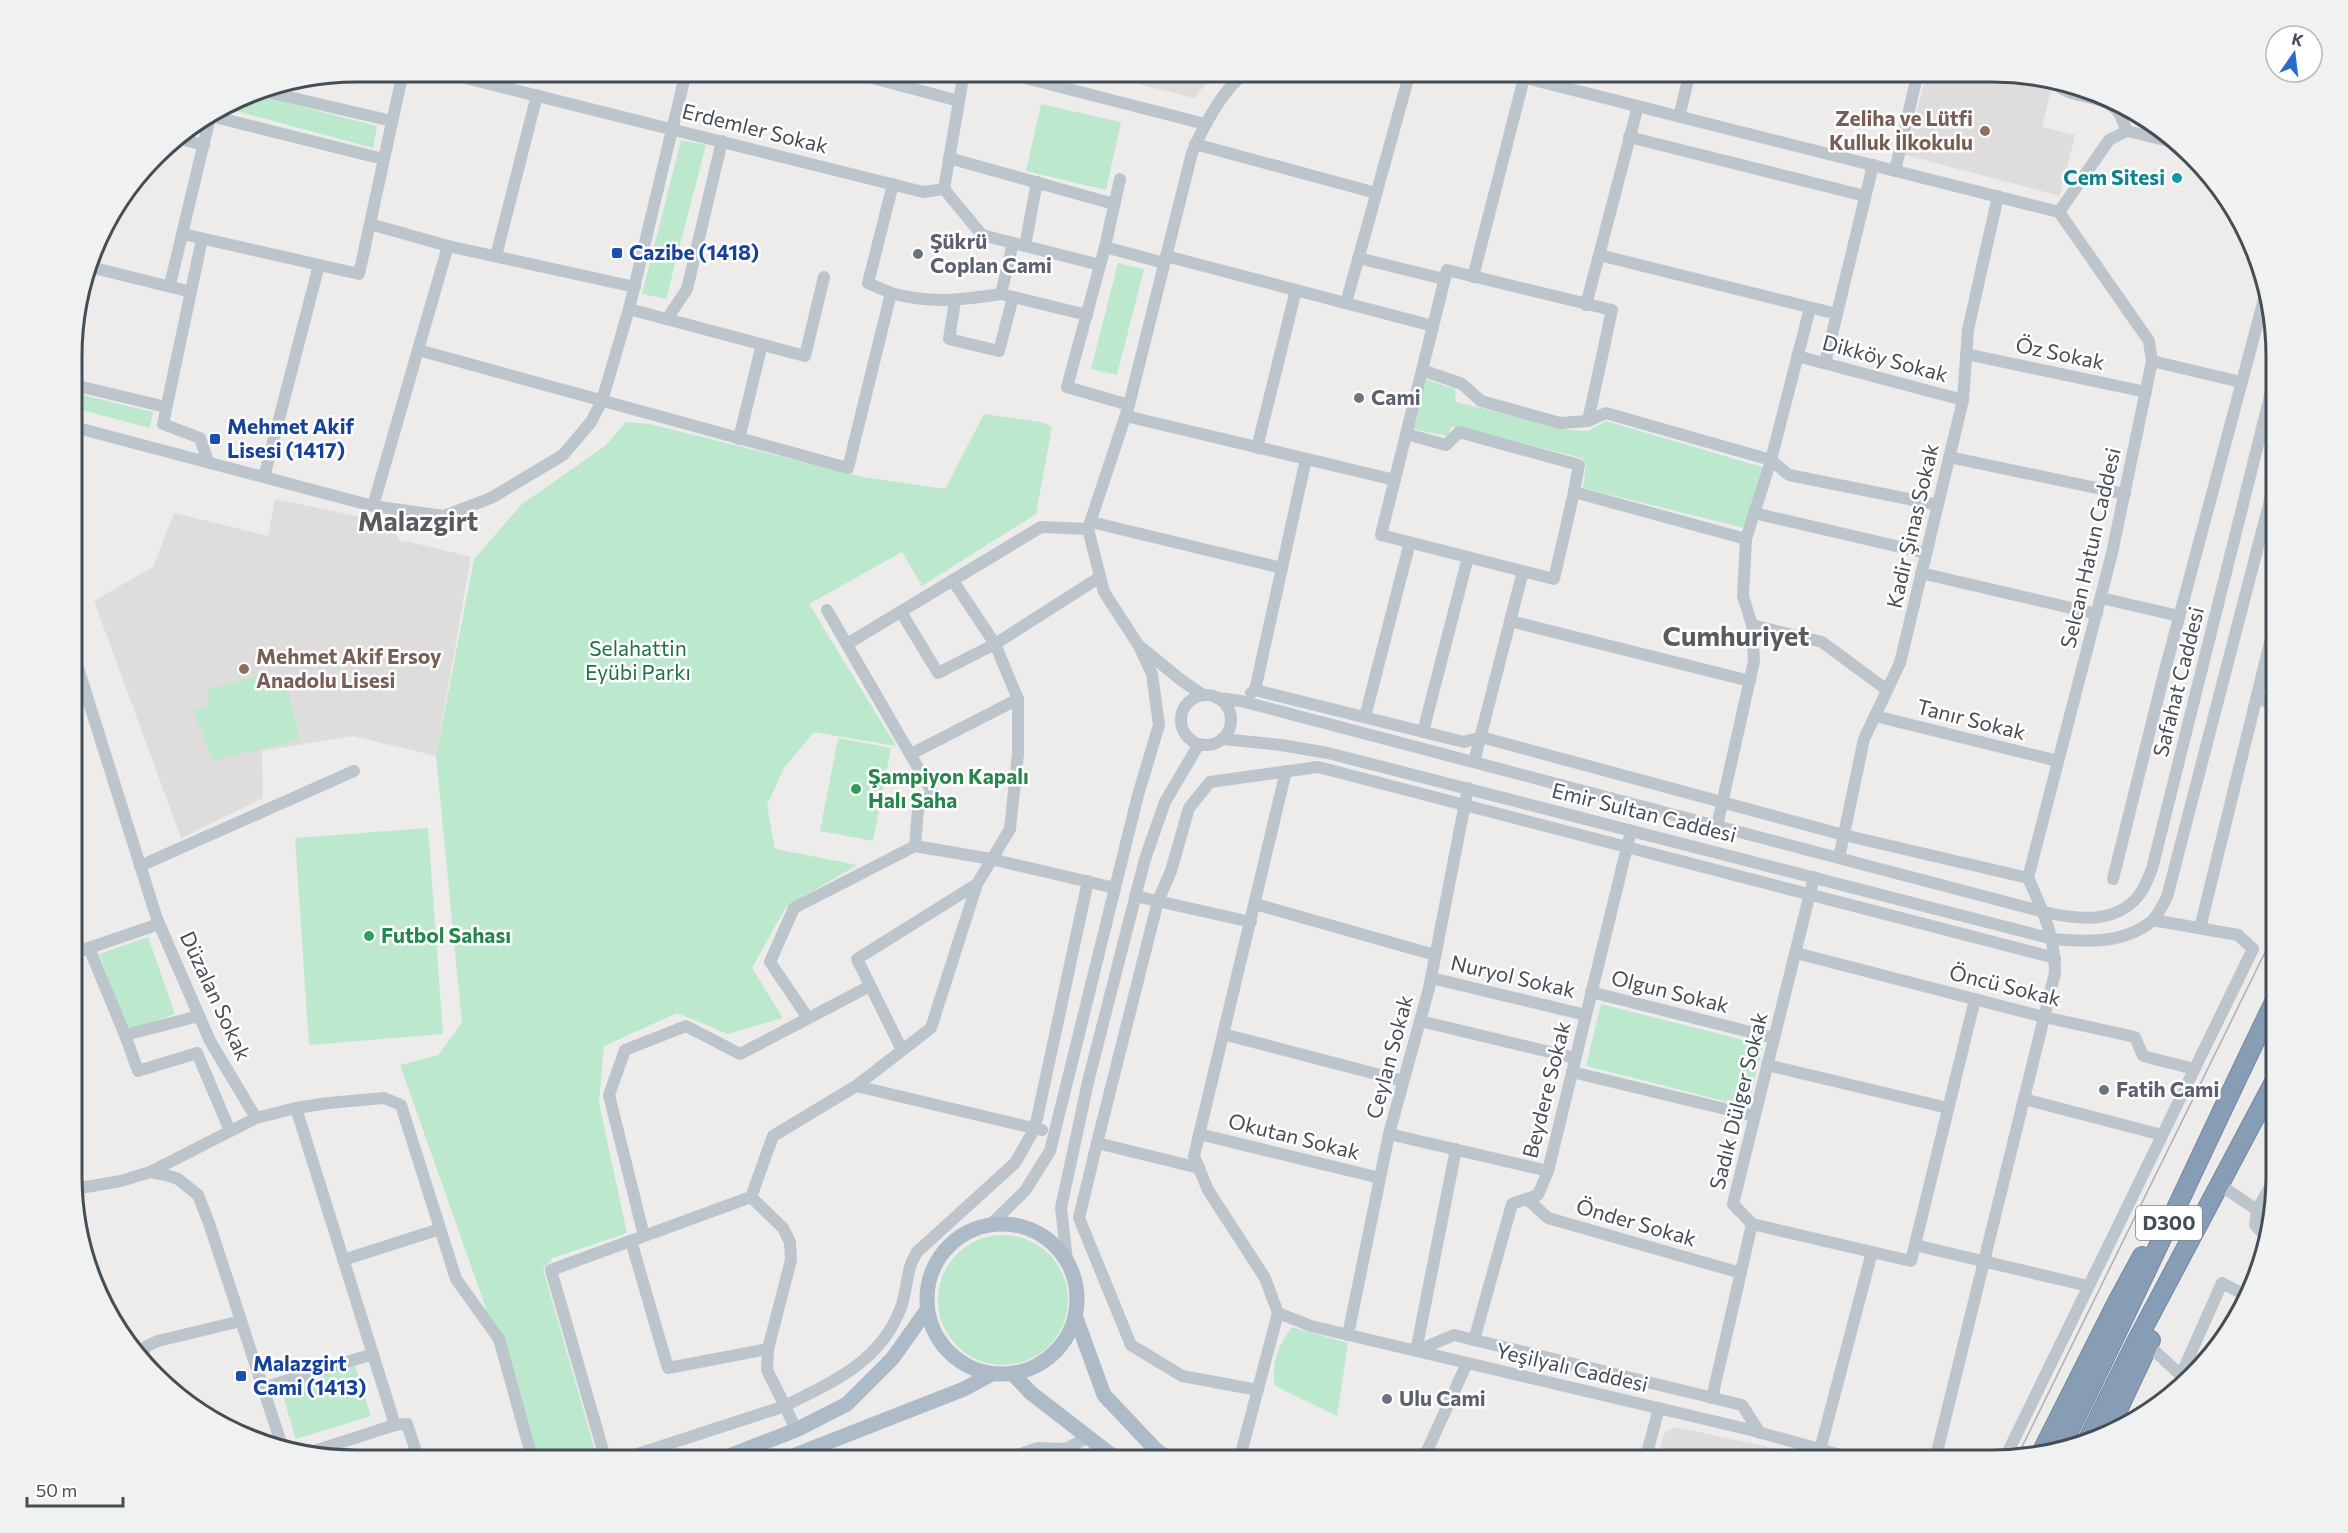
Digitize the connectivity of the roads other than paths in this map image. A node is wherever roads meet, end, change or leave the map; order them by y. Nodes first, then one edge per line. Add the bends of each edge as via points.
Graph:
1 (401, 82) edge
2 (501, 82) edge
3 (684, 82) edge
4 (904, 82) edge
5 (962, 82) edge
6 (1041, 82) edge
7 (1238, 82) edge
8 (1407, 82) edge
9 (1523, 82) edge
10 (1540, 82) edge
11 (1688, 82) edge
12 (1916, 82) edge
13 (277, 94) edge
14 (537, 95) junction
15 (959, 101) junction
16 (1638, 106) junction
17 (2119, 114) edge
18 (1679, 117) junction
19 (219, 119) edge
20 (392, 121) junction
21 (1205, 124) junction
22 (209, 126) edge
23 (674, 129) junction
24 (2127, 130) junction
25 (1629, 137) junction
26 (2156, 138) edge
27 (188, 141) edge
28 (722, 141) junction
29 (1196, 144) junction
30 (204, 145) junction
31 (949, 158) junction
32 (383, 159) junction
33 (1873, 165) junction
34 (1895, 171) junction
35 (1120, 179) dead end
36 (1038, 182) junction
37 (893, 184) junction
38 (944, 189) junction
39 (1376, 193) junction
40 (1865, 196) junction
41 (1998, 196) junction
42 (1114, 204) junction
43 (2059, 212) junction
44 (370, 224) junction
45 (183, 234) junction
46 (202, 239) junction
47 (1019, 244) junction
48 (448, 246) junction
49 (1105, 247) junction
50 (1599, 255) junction
51 (496, 256) junction
52 (1358, 258) junction
53 (1165, 259) junction
54 (319, 265) junction
55 (1100, 265) junction
56 (97, 269) edge
57 (824, 277) dead end
58 (1473, 277) junction
59 (1444, 279) junction
60 (170, 285) junction
61 (635, 287) junction
62 (1296, 290) junction
63 (191, 292) junction
64 (891, 293) junction
65 (1007, 296) junction
66 (955, 301) junction
67 (1346, 303) junction
68 (1586, 305) junction
69 (1810, 308) junction
70 (629, 309) junction
71 (2261, 309) edge
72 (1837, 314) junction
73 (1087, 315) junction
74 (667, 319) junction
75 (1433, 326) junction
76 (762, 344) junction
77 (418, 351) junction
78 (1966, 354) junction
79 (1797, 356) junction
80 (2152, 361) junction
81 (1825, 363) junction
82 (1422, 370) junction
83 (2241, 382) junction
84 (82, 387) edge
85 (2146, 392) junction
86 (1963, 400) junction
87 (602, 401) junction
88 (166, 407) junction
89 (1128, 411) junction
90 (2266, 412) edge
91 (1588, 421) junction
92 (82, 429) edge
93 (1406, 434) junction
94 (739, 439) junction
95 (1257, 447) junction
96 (1949, 457) junction
97 (1306, 459) junction
98 (1771, 460) junction
99 (208, 462) junction
100 (264, 477) junction
101 (1395, 480) junction
102 (1574, 492) junction
103 (2124, 494) junction
104 (1938, 505) junction
105 (373, 506) junction
106 (1754, 513) junction
107 (2266, 516) edge
108 (1090, 526) junction
109 (1746, 539) junction
110 (1410, 542) junction
111 (1926, 553) junction
112 (1468, 557) junction
113 (1282, 568) junction
114 (1523, 571) junction
115 (1921, 573) junction
116 (1100, 577) junction
117 (952, 581) junction
118 (2101, 598) junction
119 (827, 610) dead end
120 (901, 612) junction
121 (2097, 614) junction
122 (2180, 615) junction
123 (1510, 621) junction
124 (1752, 625) junction
125 (848, 644) junction
126 (995, 644) junction
127 (1139, 646) junction
128 (2266, 658) edge
129 (82, 681) edge
130 (1750, 681) junction
131 (1255, 690) junction
132 (1887, 690) junction
133 (1203, 695) junction
134 (1219, 698) junction
135 (2256, 698) junction
136 (1018, 699) junction
137 (1241, 701) junction
138 (2266, 701) edge
139 (1183, 709) junction
140 (1875, 716) junction
141 (1365, 717) junction
142 (1159, 725) junction
143 (1423, 732) junction
144 (1481, 737) junction
145 (1223, 739) junction
146 (1199, 744) junction
147 (910, 754) junction
148 (2058, 761) junction
149 (1474, 762) junction
150 (354, 771) dead end
151 (1286, 771) junction
152 (1468, 789) junction
153 (1722, 802) junction
154 (1465, 806) junction
155 (1717, 826) junction
156 (1631, 831) junction
157 (1844, 835) junction
158 (915, 846) junction
159 (1627, 846) junction
160 (1839, 858) junction
161 (992, 859) junction
162 (140, 866) junction
163 (1814, 878) junction
164 (2028, 878) junction
165 (2113, 879) dead end
166 (1088, 881) junction
167 (977, 884) junction
168 (1115, 888) junction
169 (1810, 895) junction
170 (1135, 896) junction
171 (1158, 901) junction
172 (1255, 904) junction
173 (2044, 912) junction
174 (2152, 920) junction
175 (1251, 922) junction
176 (159, 924) junction
177 (2200, 928) junction
178 (2053, 939) junction
179 (89, 948) junction
180 (82, 950) edge
181 (1796, 952) junction
182 (1435, 955) junction
183 (2055, 958) junction
184 (1431, 978) junction
185 (870, 986) junction
186 (1591, 992) junction
187 (1975, 999) junction
188 (1586, 1015) junction
189 (199, 1016) junction
190 (2044, 1017) junction
191 (808, 1018) junction
192 (2266, 1019) edge
193 (1420, 1021) junction
194 (1223, 1034) junction
195 (125, 1035) junction
196 (1774, 1038) junction
197 (902, 1050) junction
198 (1575, 1058) junction
199 (1767, 1065) junction
200 (2194, 1069) junction
201 (1572, 1072) junction
202 (1403, 1081) junction
203 (856, 1086) junction
204 (2266, 1097) edge
205 (2024, 1099) junction
206 (1948, 1107) junction
207 (296, 1108) junction
208 (1754, 1116) junction
209 (256, 1118) junction
210 (1035, 1128) junction
211 (230, 1131) junction
212 (1054, 1132) junction
213 (1199, 1134) junction
214 (1389, 1134) junction
215 (2162, 1135) junction
216 (1097, 1143) junction
217 (1456, 1149) junction
218 (1199, 1168) junction
219 (1548, 1171) junction
220 (150, 1172) junction
221 (1380, 1178) junction
222 (2187, 1183) junction
223 (2220, 1185) junction
224 (83, 1187) edge
225 (2265, 1196) edge
226 (751, 1197) junction
227 (1527, 1199) junction
228 (2257, 1210) junction
229 (991, 1224) junction
230 (1752, 1224) junction
231 (440, 1229) junction
232 (2260, 1230) edge
233 (644, 1236) junction
234 (631, 1241) junction
235 (1915, 1245) junction
236 (1872, 1252) junction
237 (343, 1260) junction
238 (1067, 1260) junction
239 (1984, 1262) junction
240 (2174, 1270) junction
241 (1741, 1273) junction
242 (2088, 1286) junction
243 (2240, 1292) edge
244 (927, 1310) junction
245 (1278, 1313) junction
246 (1076, 1318) junction
247 (242, 1321) junction
248 (1348, 1335) junction
249 (1474, 1340) junction
250 (2148, 1345) junction
251 (768, 1349) junction
252 (144, 1350) edge
253 (1416, 1351) junction
254 (373, 1354) junction
255 (1467, 1363) junction
256 (2184, 1371) edge
257 (992, 1374) junction
258 (1013, 1374) junction
259 (2180, 1375) edge
260 (263, 1388) junction
261 (1258, 1390) junction
262 (1712, 1398) junction
263 (785, 1407) junction
264 (1659, 1408) junction
265 (2112, 1423) edge
266 (395, 1425) junction
267 (796, 1430) junction
268 (2092, 1432) edge
269 (1760, 1433) junction
270 (1089, 1437) junction
271 (280, 1439) edge
272 (2064, 1441) edge
273 (2045, 1445) edge
274 (323, 1448) edge
275 (1050, 1449) joint
276 (415, 1450) edge
277 (530, 1450) edge
278 (603, 1450) edge
279 (650, 1450) edge
280 (744, 1450) edge
281 (808, 1450) edge
282 (1032, 1450) edge
283 (1105, 1450) edge
284 (1156, 1450) edge
285 (1242, 1450) edge
286 (1428, 1450) edge
287 (1648, 1450) edge
288 (1820, 1450) joint
289 (1937, 1450) edge
290 (2009, 1450) edge

1 - 20 street
2 - 14 street, Erdemler Sokak
3 - 23 street
4 - 15 street
5 - 15 street
6 - 21 street
7 - 21 street
8 - 39 street
9 - 58 street
10 - 16 street
11 - 18 street
12 - 34 street
13 - 20 street
14 - 23 street, Erdemler Sokak
14 - 51 street
15 - 31 street
16 - 18 street
16 - 25 street
17 - 24 street
18 - 33 street
19 - 32 street
20 - 32 street
21 - 29 street
22 - 30 street
23 - 28 street, Erdemler Sokak
23 - 61 street
24 - 26 street
24 - 43 street via 2109,140
25 - 40 street
25 - 50 street
27 - 30 street
28 - 37 street, Erdemler Sokak
28 - 74 street via 687,290
29 - 39 street
29 - 53 street
30 - 45 street
31 - 36 street
31 - 38 street
32 - 44 street
33 - 34 street
33 - 40 street
34 - 41 street
35 - 42 street
36 - 42 street
36 - 47 street
37 - 38 street, Erdemler Sokak via 923,192
37 - 64 street via 868,283
38 - 47 street via 982,236
39 - 52 street
40 - 72 street
41 - 43 street
41 - 78 street, Kadir Şinas Sokak
42 - 49 street
43 - 80 street, Selcan Hatun Caddesi via 2149,341
44 - 48 street
44 - 54 street via 358,274
45 - 46 street
45 - 60 street
46 - 54 street
46 - 63 street
47 - 55 street
47 - 65 street
48 - 51 street
48 - 77 street
49 - 53 street
49 - 55 street
50 - 68 street
50 - 69 street
51 - 61 street
52 - 59 street
52 - 67 street
53 - 62 street
53 - 89 street
54 - 100 street
55 - 73 street
56 - 60 street
57 - 76 street via 806,356
58 - 59 street via 1447,270
58 - 68 street
59 - 75 street
60 - 63 street
61 - 70 street
62 - 67 street
62 - 95 street
63 - 88 street
64 - 66 street via 915,300
64 - 94 street via 848,468
65 - 66 street
65 - 66 street via 999,351 949,339
65 - 73 street
67 - 75 street
68 - 91 street via 1612,310
69 - 72 street
69 - 79 street
70 - 74 street
70 - 87 street
71 - 83 street
72 - 81 street
73 - 89 street via 1067,387
74 - 76 street
75 - 82 street
76 - 94 street
77 - 87 street
77 - 105 street
78 - 85 street, Öz Sokak
78 - 86 street, Kadir Şinas Sokak
79 - 81 street, Dikköy Sokak
79 - 98 street
80 - 83 street
80 - 85 street, Selcan Hatun Caddesi
81 - 86 street, Dikköy Sokak
82 - 91 street via 1462,384 1481,401 1560,423
82 - 93 street
83 - 122 street
84 - 88 street
85 - 103 street, Selcan Hatun Caddesi
86 - 96 street, Kadir Şinas Sokak
87 - 94 street
87 - 105 street via 591,422 563,456 491,498 444,516
88 - 99 street via 163,424 201,438
89 - 95 street
89 - 108 street
90 - 173 street, Safahat Caddesi via 2152,869 2142,891 2127,908 2103,917 2074,919
91 - 98 street via 1606,413
92 - 99 street
93 - 101 street
93 - 102 street via 1446,445 1459,432 1580,465
95 - 97 street
96 - 103 street
96 - 104 street, Kadir Şinas Sokak
97 - 101 street
97 - 113 street
98 - 104 street via 1789,475
98 - 106 street
99 - 100 street
100 - 105 street
101 - 110 street via 1381,535
102 - 109 street
102 - 114 street via 1554,579
103 - 118 street, Selcan Hatun Caddesi
104 - 111 street, Kadir Şinas Sokak
106 - 109 street
106 - 111 street
107 - 174 street, Safahat Caddesi via 2168,897
108 - 113 street
108 - 116 street
108 - 117 street via 1041,527
109 - 124 street via 1743,596
110 - 112 street
110 - 141 street
111 - 115 street, Kadir Şinas Sokak
112 - 114 street
112 - 143 street
113 - 131 street
114 - 123 street
115 - 121 street
115 - 132 street, Kadir Şinas Sokak via 1900,663
116 - 126 street
116 - 127 street via 1104,591
117 - 120 street
117 - 126 street
118 - 121 street, Selcan Hatun Caddesi
118 - 122 street
119 - 125 street
120 - 125 street
120 - 126 street via 938,673
121 - 148 street, Selcan Hatun Caddesi
122 - 165 street
123 - 130 street
123 - 144 street
124 - 130 street via 1754,661
124 - 132 street via 1822,642
125 - 147 street
126 - 136 street
127 - 133 street
127 - 142 street via 1152,674
128 - 135 street
129 - 162 street, Düzalan Sokak
130 - 153 street
131 - 137 street
131 - 141 street
132 - 140 street, Kadir Şinas Sokak
133 - 134 street
133 - 139 street
134 - 137 street, Emir Sultan Caddesi
134 - 145 street via 1231,717
135 - 138 street
135 - 177 street
136 - 147 street
136 - 161 street via 1018,754 1010,829
137 - 149 street, Emir Sultan Caddesi
139 - 142 street
139 - 146 street via 1181,727 1185,735
140 - 148 street, Tanır Sokak
140 - 157 street, Kadir Şinas Sokak via 1864,739
141 - 143 street
142 - 168 street
143 - 144 street via 1464,742
144 - 149 street
144 - 153 street
145 - 146 street
145 - 152 street, Emir Sultan Caddesi via 1328,753
146 - 170 street via 1165,802
147 - 158 street via 932,792 918,809
148 - 164 street, Selcan Hatun Caddesi
149 - 155 street, Emir Sultan Caddesi
150 - 162 street
151 - 154 street via 1318,767
151 - 171 street via 1210,782 1189,808 1172,871
151 - 172 street
152 - 154 street, Ceylan Sokak
152 - 156 street, Emir Sultan Caddesi
153 - 155 street
153 - 157 street
154 - 159 street
154 - 182 street, Ceylan Sokak
155 - 160 street, Emir Sultan Caddesi
156 - 159 street, Beydere Sokak
156 - 163 street, Emir Sultan Caddesi
157 - 160 street, Kadir Şinas Sokak
157 - 164 street
158 - 161 street
158 - 191 street via 794,908 770,962
159 - 169 street
159 - 186 street, Beydere Sokak
160 - 173 street, Emir Sultan Caddesi
161 - 166 street
161 - 167 street
162 - 176 street, Düzalan Sokak
163 - 169 street, Sadık Dülger Sokak
163 - 178 street, Emir Sultan Caddesi
164 - 173 street
166 - 168 street
166 - 210 street
167 - 185 street via 857,958
167 - 197 street via 931,1028
168 - 212 street
169 - 181 street, Sadık Dülger Sokak
169 - 183 street
170 - 171 street
170 - 238 street via 1061,1208
171 - 175 street
171 - 216 street
172 - 175 street
172 - 182 street
173 - 178 street
174 - 177 street
174 - 178 street, Safahat Caddesi via 2109,940
175 - 194 street
176 - 179 street
176 - 189 street, Düzalan Sokak
177 - 200 street via 2238,935 2253,949
178 - 183 street
179 - 180 street
179 - 195 street
181 - 187 street, Öncü Sokak
181 - 196 street, Sadık Dülger Sokak
182 - 184 street, Ceylan Sokak
183 - 190 street
184 - 188 street, Nuryol Sokak
184 - 193 street, Ceylan Sokak
185 - 191 street
185 - 197 street
186 - 188 street, Beydere Sokak
186 - 196 street, Olgun Sokak
187 - 190 street, Öncü Sokak
187 - 206 street
188 - 198 street, Beydere Sokak
189 - 195 street
189 - 209 street, Düzalan Sokak
190 - 200 street, Öncü Sokak via 2135,1037 2144,1056
190 - 205 street
191 - 233 street via 740,1053 686,1026 626,1050 609,1095
192 - 222 highway, D300
193 - 198 street
193 - 202 street, Ceylan Sokak
194 - 202 street
194 - 213 street
195 - 211 street via 138,1071 197,1053
196 - 199 street, Sadık Dülger Sokak
197 - 203 street
198 - 201 street, Beydere Sokak
199 - 206 street
199 - 208 street, Sadık Dülger Sokak
200 - 215 street
201 - 208 street
201 - 219 street, Beydere Sokak
202 - 214 street, Ceylan Sokak
203 - 210 street
203 - 226 street via 773,1136
204 - 223 highway, D300
205 - 215 street
205 - 239 street
206 - 235 street
207 - 209 street
207 - 231 street via 384,1098 401,1105
207 - 237 street
208 - 230 street, Sadık Dülger Sokak via 1733,1204
209 - 211 street
210 - 212 street
210 - 263 street via 1015,1163 917,1252 909,1266 901,1308 888,1334 854,1370
211 - 220 street
212 - 229 street via 1050,1150 1025,1191
213 - 218 street via 1194,1156
213 - 221 street, Okutan Sokak
214 - 217 street
214 - 221 street, Ceylan Sokak
215 - 242 street
216 - 218 street
216 - 261 street via 1079,1218 1131,1345 1182,1376
217 - 219 street
217 - 253 street
218 - 245 street via 1208,1190 1264,1278
219 - 227 street, Beydere Sokak via 1538,1196
220 - 224 street
220 - 247 street via 178,1179 198,1196
221 - 248 street, Ceylan Sokak
222 - 272 highway, D300
222 - 273 highway via 2116,1302
223 - 228 street
223 - 240 highway, D300
225 - 228 street
226 - 233 street
226 - 251 street via 783,1228 790,1242 791,1260
227 - 241 street, Önder Sokak via 1548,1218
227 - 249 street, Beydere Sokak via 1512,1204
228 - 232 street via 2255,1225
229 - 238 main road via 1013,1224 1034,1231 1053,1243
229 - 244 main road via 968,1231 949,1245 934,1264 927,1286
230 - 236 street
230 - 241 street
231 - 237 street
231 - 277 street via 456,1279 499,1339
233 - 234 street
234 - 251 street via 668,1368
234 - 278 street via 551,1270
235 - 236 street via 1911,1261
235 - 239 street
236 - 288 street
237 - 254 street
238 - 246 main road via 1075,1278
239 - 242 street
239 - 289 street
240 - 250 highway
240 - 268 highway, D300
241 - 262 street
242 - 290 street
243 - 256 street via 2222,1283
244 - 257 main road via 942,1346 973,1369
244 - 267 main road via 892,1359 847,1404
245 - 248 street, Yeşilyalı Caddesi
245 - 261 street
246 - 258 main road via 1053,1355 1035,1368
246 - 284 main road via 1104,1395
247 - 252 street via 158,1341
247 - 260 street
248 - 253 street, Yeşilyalı Caddesi
249 - 253 street via 1454,1335
249 - 262 street
250 - 259 street
250 - 265 highway
251 - 263 street via 767,1370
253 - 255 street, Yeşilyalı Caddesi
254 - 260 street
254 - 266 street
255 - 264 street, Yeşilyalı Caddesi
255 - 286 street
257 - 258 main road
257 - 281 main road via 964,1389
258 - 270 main road via 1031,1393
260 - 271 street
261 - 285 street
262 - 269 street via 1742,1405
263 - 267 street
263 - 279 street
264 - 269 street, Yeşilyalı Caddesi
264 - 287 street
266 - 274 street
266 - 276 street via 407,1424
267 - 280 main road
269 - 288 street, Yeşilyalı Caddesi
270 - 275 street via 1065,1449
270 - 283 main road
275 - 282 street

